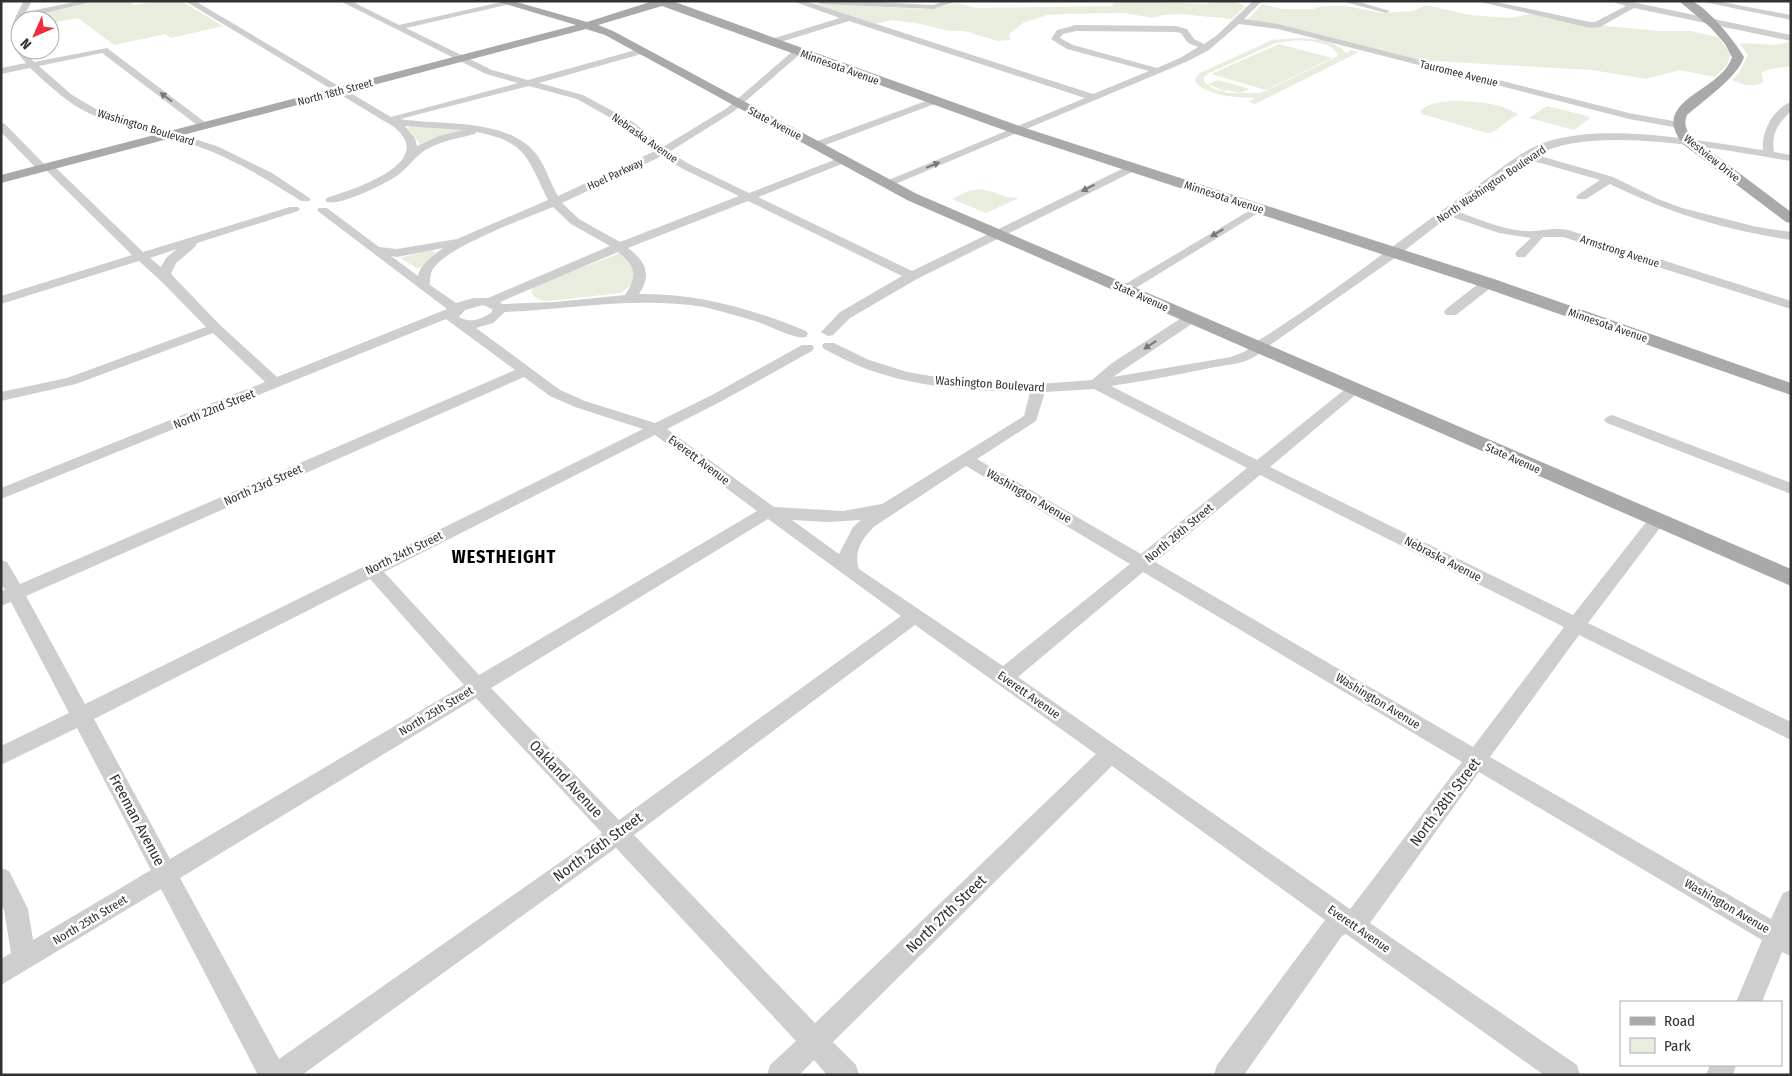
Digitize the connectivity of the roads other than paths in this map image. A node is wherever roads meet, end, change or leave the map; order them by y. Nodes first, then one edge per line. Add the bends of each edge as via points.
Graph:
1 (92, 1) edge
2 (189, 1) edge
3 (344, 1) edge
4 (796, 1) edge
5 (812, 1) edge
6 (954, 1) edge
7 (1345, 1) edge
8 (1480, 1) edge
9 (1614, 1) edge
10 (1703, 1) edge
11 (502, 2) edge
12 (663, 2) edge
13 (1252, 3) edge
14 (1687, 3) edge
15 (1633, 5) junction
16 (48, 10) edge
17 (1386, 11) dead end
18 (1689, 17) junction
19 (849, 18) junction
20 (1791, 18) edge
21 (1708, 20) junction
22 (1239, 21) junction
23 (588, 25) junction
24 (396, 28) junction
25 (1790, 37) edge
26 (771, 42) junction
27 (1206, 48) junction
28 (642, 51) junction
29 (797, 52) junction
30 (461, 59) junction
31 (27, 60) edge
32 (31, 64) junction
33 (1, 71) edge
34 (1159, 71) junction
35 (529, 82) junction
36 (338, 91) junction
37 (1096, 98) junction
38 (934, 101) junction
39 (738, 103) junction
40 (1791, 105) edge
41 (388, 119) junction
42 (1679, 125) junction
43 (1, 126) edge
44 (205, 126) junction
45 (1017, 130) junction
46 (496, 134) junction
47 (171, 135) junction
48 (1689, 142) junction
49 (816, 145) junction
50 (662, 152) junction
51 (1769, 154) junction
52 (411, 156) junction
53 (1528, 156) junction
54 (1791, 159) edge
55 (843, 160) junction
56 (46, 168) junction
57 (1132, 168) junction
58 (1, 179) edge
59 (1609, 179) junction
60 (888, 184) junction
61 (1582, 197) dead end
62 (318, 198) junction
63 (749, 198) junction
64 (554, 202) junction
65 (1772, 206) junction
66 (1259, 208) junction
67 (308, 211) junction
68 (1791, 211) edge
69 (1447, 212) junction
70 (1791, 219) edge
71 (231, 228) junction
72 (998, 234) junction
73 (1538, 234) junction
74 (1791, 236) edge
75 (469, 238) junction
76 (368, 246) junction
77 (619, 247) junction
78 (1395, 252) junction
79 (1521, 254) dead end
80 (140, 256) junction
81 (912, 276) junction
82 (167, 279) junction
83 (1488, 283) junction
84 (532, 284) junction
85 (428, 289) junction
86 (1124, 289) junction
87 (629, 298) junction
88 (1, 300) edge
89 (471, 302) junction
90 (555, 305) junction
91 (1791, 305) edge
92 (1451, 312) dead end
93 (491, 315) junction
94 (456, 316) junction
95 (1191, 318) junction
96 (215, 328) junction
97 (828, 339) junction
98 (804, 341) junction
99 (1258, 347) junction
100 (525, 371) junction
101 (276, 384) junction
102 (1096, 384) junction
103 (1039, 388) junction
104 (1354, 389) junction
105 (1791, 389) edge
106 (4, 392) edge
107 (1612, 420) dead end
108 (656, 428) junction
109 (965, 459) junction
110 (1258, 467) junction
111 (1791, 489) edge
112 (1, 494) edge
113 (888, 508) junction
114 (768, 512) junction
115 (1657, 520) junction
116 (1143, 563) junction
117 (1, 566) edge
118 (371, 569) junction
119 (851, 572) junction
120 (1791, 578) edge
121 (9, 596) edge
122 (915, 615) junction
123 (1576, 625) junction
124 (1004, 677) junction
125 (477, 686) junction
126 (80, 715) junction
127 (1791, 732) edge
128 (1112, 753) junction
129 (1, 756) edge
130 (1476, 760) junction
131 (618, 834) junction
132 (167, 874) junction
133 (1, 879) edge
134 (1791, 901) edge
135 (1347, 921) junction
136 (1783, 939) edge
137 (24, 960) junction
138 (1, 973) edge
139 (1750, 1001) edge
140 (816, 1042) junction
141 (273, 1075) edge
142 (279, 1075) edge
143 (780, 1075) edge
144 (846, 1075) edge
145 (1227, 1075) edge
146 (1567, 1075) edge

1 - 16 street
2 - 36 street
3 - 24 street, Nebraska Avenue
4 - 19 street
5 - 6 street via 934,7
7 - 17 street
8 - 15 street via 1590,25 1597,25
9 - 15 street
10 - 20 street
11 - 23 main road, State Avenue
11 - 24 street
12 - 23 main road, North 18th Street
12 - 26 main road, Minnesota Avenue
13 - 22 street
14 - 18 main road
14 - 21 main road, Westview Drive
15 - 18 street
18 - 21 street
19 - 26 street
19 - 37 street
21 - 25 street
21 - 42 main road, Westview Drive via 1730,43 1738,57 1730,71 1681,113
22 - 27 street
22 - 42 street, Tauromee Avenue via 1278,27 1629,116
23 - 28 main road, State Avenue
23 - 30 main road, North 18th Street
24 - 30 street, Nebraska Avenue
26 - 29 main road, Minnesota Avenue
27 - 34 street
27 - 34 street via 1191,41 1184,31 1176,29 1076,28 1060,32 1055,39 1070,47
28 - 35 street
28 - 39 main road, State Avenue
29 - 38 main road, Minnesota Avenue
29 - 39 street, Hoel Parkway
30 - 35 street, Nebraska Avenue via 489,72
30 - 36 main road, North 18th Street
31 - 32 street, Washington Boulevard
32 - 33 street
44 -> 32 street via 104,50
32 - 47 street, Washington Boulevard via 78,103
34 - 37 street
35 - 41 street
35 - 50 street, Nebraska Avenue via 572,95 604,110 628,124
36 - 41 street
36 - 44 main road, North 18th Street
37 - 45 street
38 - 45 main road, Minnesota Avenue
38 - 49 street
39 - 49 main road, State Avenue
39 - 50 street, Hoel Parkway
40 - 51 street via 1771,124 1766,141
41 - 46 street via 459,126
41 - 52 street via 411,138 414,148
42 - 48 main road, Westview Drive
43 - 56 street via 40,166
44 - 47 main road, North 18th Street
45 - 57 main road, Minnesota Avenue
60 -> 45 street
46 - 52 street via 463,133 424,147
46 - 64 street via 527,151
47 - 56 main road, North 18th Street
47 - 62 street, Washington Boulevard via 202,144
48 - 51 street, North Washington Boulevard
48 - 53 street, North Washington Boulevard via 1583,138 1548,145
48 - 65 main road, Westview Drive
49 - 55 main road, State Avenue
50 - 63 street, Nebraska Avenue
50 - 64 street, Hoel Parkway
51 - 54 street, North Washington Boulevard
52 - 62 street via 382,180
53 - 59 street
53 - 69 street, North Washington Boulevard
55 - 60 main road, State Avenue
55 - 63 street
56 - 58 main road, North 18th Street
56 - 80 street
57 - 66 main road, Minnesota Avenue
57 -> 72 street
59 - 61 street
59 - 74 street via 1678,210 1756,231
60 - 72 main road, State Avenue
62 - 67 street via 296,204
62 - 67 street via 332,204
63 - 77 street
63 - 81 street, Nebraska Avenue
64 - 75 street, Hoel Parkway
64 - 77 street via 565,214
65 - 68 street
65 - 70 main road, Westview Drive
66 - 78 main road, Minnesota Avenue
66 -> 86 street
67 - 71 street
67 - 76 street
69 - 73 street, Armstrong Avenue via 1512,233
69 - 78 street, North Washington Boulevard
71 - 80 street
71 - 82 street via 179,252 170,261 165,274
72 - 81 street
72 - 86 main road, State Avenue
73 - 79 street via 1538,239
73 - 91 street, Armstrong Avenue via 1564,233
75 - 76 street, Hoel Parkway via 397,253
75 - 85 street, Hoel Parkway via 448,249 425,272
76 - 85 street
77 - 84 street
77 - 87 street via 632,257 641,274
78 - 83 main road, Minnesota Avenue
78 - 99 street, North Washington Boulevard
80 - 82 street
80 - 88 street
81 - 97 street via 845,315
82 - 96 street
83 - 92 street
83 - 105 main road, Minnesota Avenue
84 - 90 street via 526,295 534,301
84 - 93 street
85 - 89 street
85 - 94 street
86 - 95 main road, State Avenue
87 - 90 street
87 - 98 street via 674,299 716,305 764,318
89 - 93 street
89 - 94 street, North 22nd Street
90 - 93 street via 548,309
93 - 94 street, Everett Avenue
93 - 100 street, Everett Avenue
94 - 101 street, North 22nd Street via 426,324
95 - 99 main road, State Avenue
95 -> 102 street via 1117,366
96 - 101 street
96 - 106 street via 71,381
97 - 98 street via 818,349
97 - 98 street via 811,330
97 - 103 street, Washington Boulevard via 864,363 926,380
98 - 108 street, North 24th Street
99 - 102 street, North Washington Boulevard via 1251,354 1233,361
99 - 104 main road, State Avenue
100 - 108 street, Everett Avenue via 555,393 580,404
100 - 121 street, North 23rd Street
101 - 112 street, North 22nd Street
102 - 103 street, Washington Boulevard
102 - 110 street, Nebraska Avenue
103 - 109 street via 1031,418
104 - 110 street, North 26th Street
104 - 115 main road, State Avenue
107 - 111 street
108 - 114 street, Everett Avenue
108 - 118 street, North 24th Street
109 - 113 street
109 - 116 street, Washington Avenue
110 - 116 street, North 26th Street
110 - 123 street, Nebraska Avenue
113 - 114 street via 837,518
113 - 119 street via 859,531 852,543 847,560
114 - 119 street, Everett Avenue
114 - 125 street, North 25th Street
115 - 120 main road, State Avenue
115 - 123 street, North 28th Street
116 - 124 street, North 26th Street
116 - 130 street, Washington Avenue
117 - 121 street, Freeman Avenue
118 - 125 street, Oakland Avenue
118 - 126 street, North 24th Street
119 - 122 street, Everett Avenue
121 - 126 street, Freeman Avenue
122 - 124 street, Everett Avenue
122 - 131 street, North 26th Street
123 - 127 street, Nebraska Avenue
123 - 130 street, North 28th Street
124 - 128 street, Everett Avenue
125 - 131 street, Oakland Avenue
125 - 132 street, North 25th Street
126 - 129 street, North 24th Street
126 - 132 street, Freeman Avenue
128 - 135 street, Everett Avenue
128 - 140 street, North 27th Street
130 - 135 street, North 28th Street via 1360,916
130 - 136 street, Washington Avenue
131 - 140 street, Oakland Avenue
131 - 142 street, North 26th Street
132 - 137 street, North 25th Street
132 - 141 street, Freeman Avenue
133 - 137 street via 16,909
134 - 136 street
135 - 145 street, North 28th Street via 1333,928
135 - 146 street, Everett Avenue
136 - 139 street
137 - 138 street, North 25th Street
140 - 143 street, North 27th Street
140 - 144 street, Oakland Avenue

